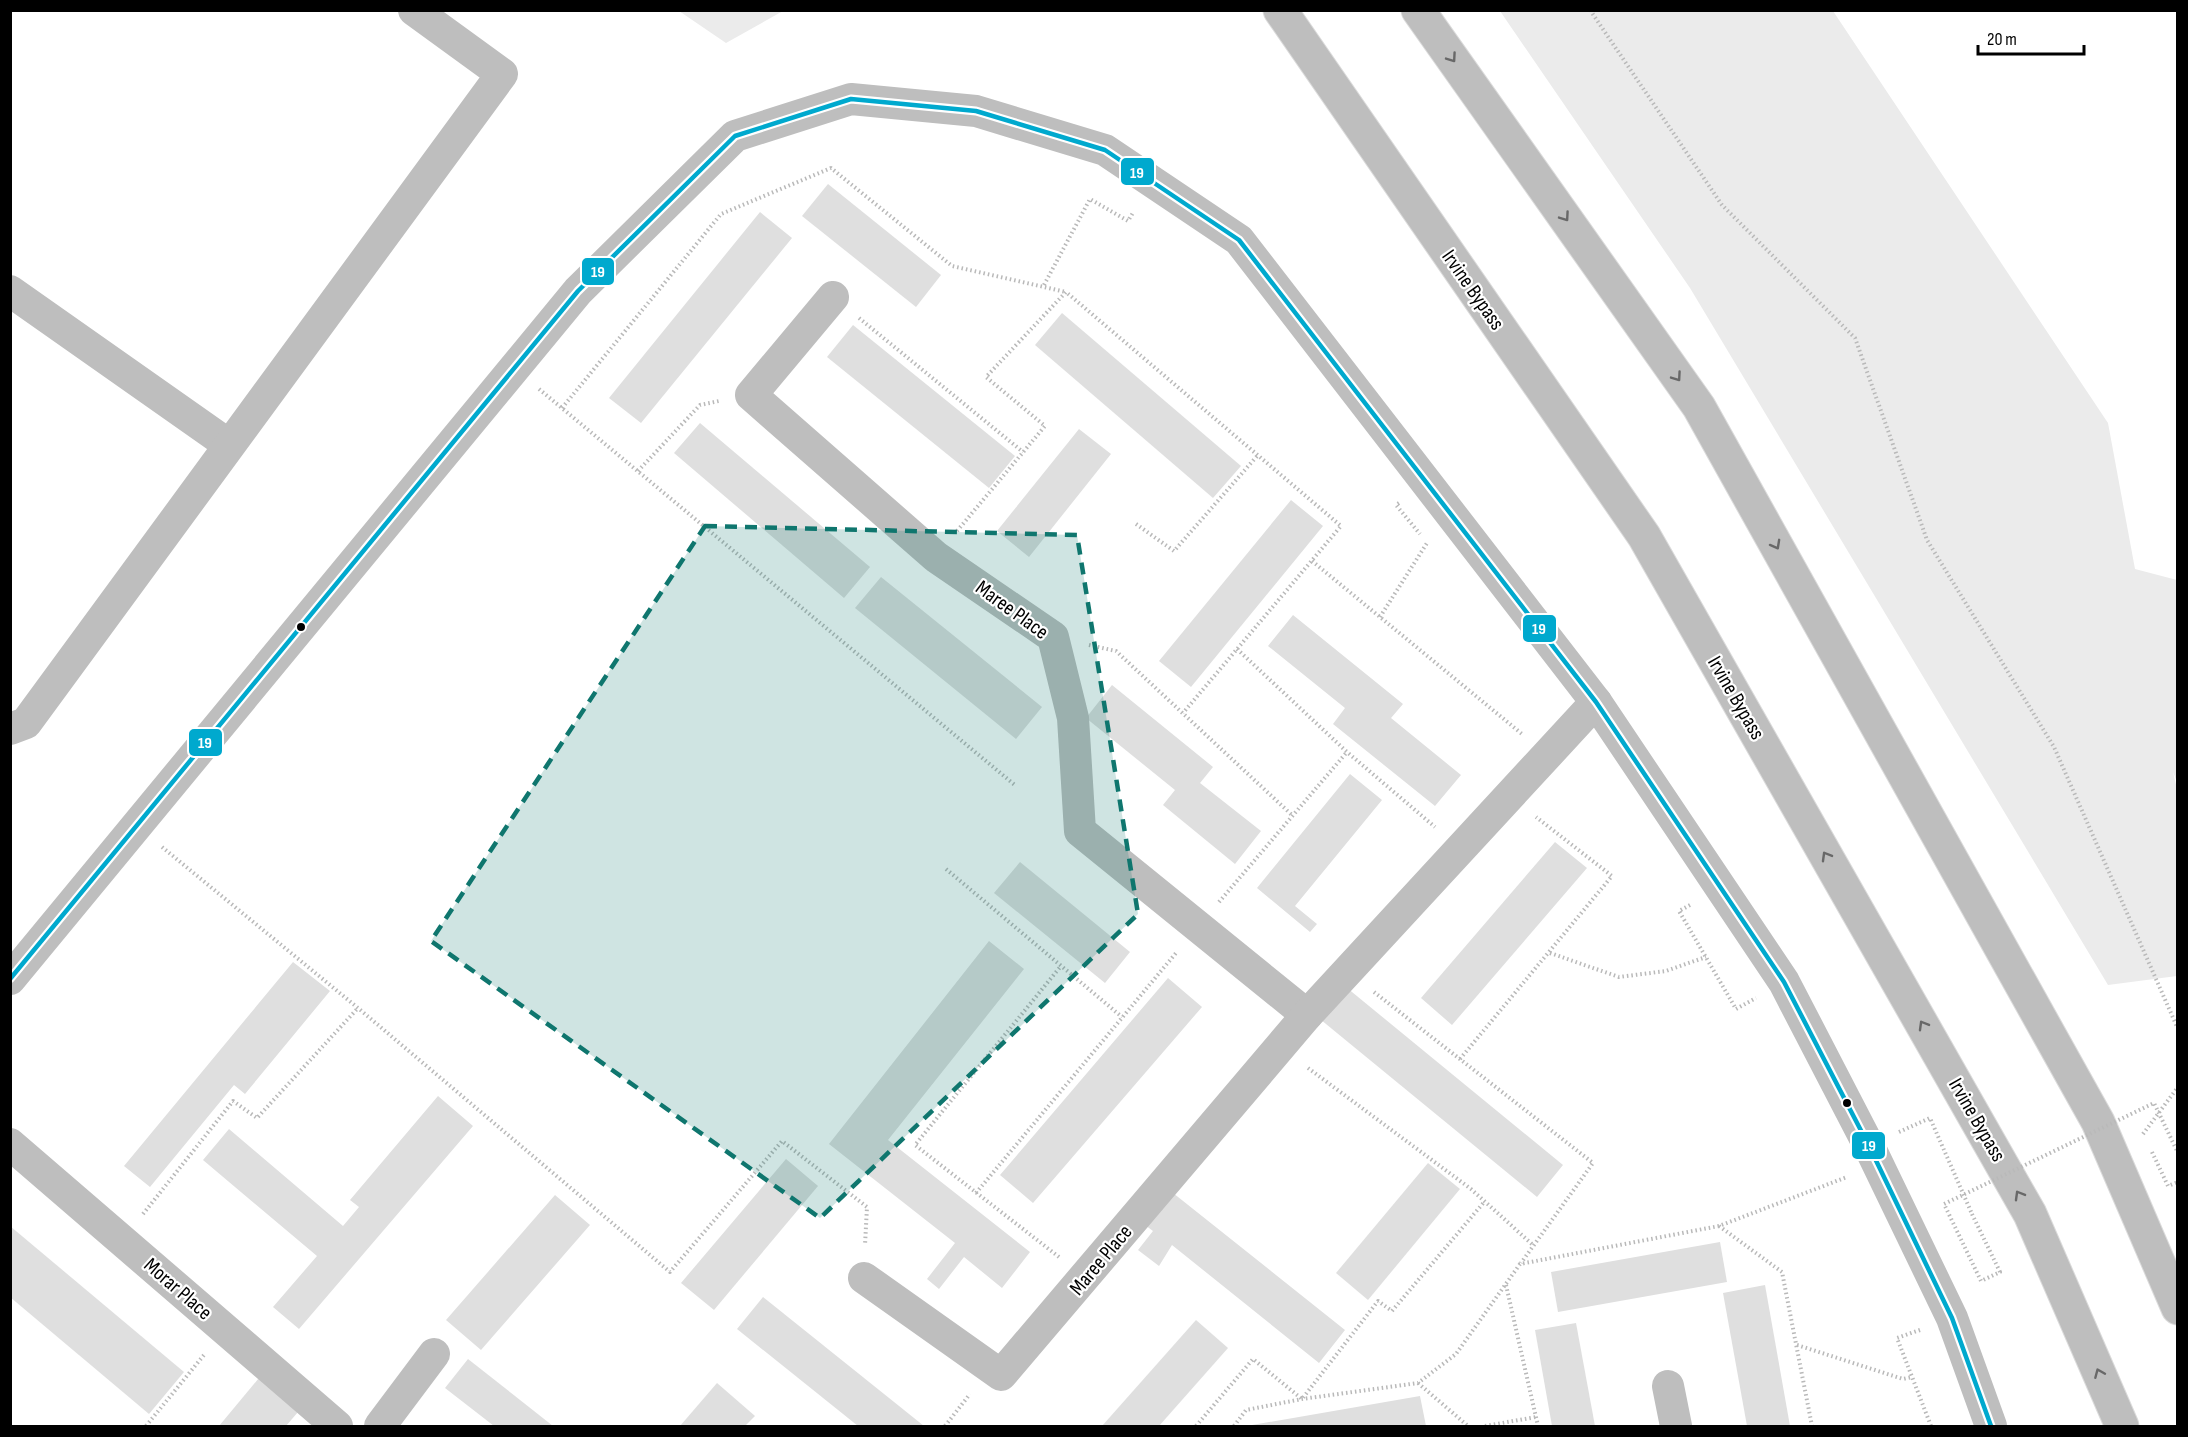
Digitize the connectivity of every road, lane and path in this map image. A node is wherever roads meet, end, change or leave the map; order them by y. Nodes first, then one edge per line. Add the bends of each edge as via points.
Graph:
1 (414, 10) edge
2 (1280, 10) edge
3 (1418, 10) edge
4 (1590, 10) edge
5 (1152, 182) junction
6 (1044, 285) junction
7 (10, 291) edge
8 (1066, 292) junction
9 (832, 297) joint
10 (514, 368) junction
11 (752, 395) junction
12 (562, 408) junction
13 (229, 445) junction
14 (1023, 452) junction
15 (1257, 455) junction
16 (638, 471) junction
17 (1136, 524) dead end
18 (1427, 543) dead end
19 (936, 557) junction
20 (1312, 561) junction
21 (1380, 617) junction
22 (1053, 637) junction
23 (1237, 649) junction
24 (1596, 702) junction
25 (1183, 713) junction
26 (10, 729) edge
27 (1347, 752) junction
28 (1547, 755) junction
29 (1016, 786) dead end
30 (1509, 796) junction
31 (1293, 816) junction
32 (136, 826) junction
33 (1460, 849) junction
34 (946, 870) dead end
35 (1722, 887) junction
36 (1198, 927) junction
37 (1550, 953) junction
38 (1706, 957) junction
39 (1061, 966) junction
40 (1348, 971) junction
41 (10, 979) edge
42 (1784, 982) junction
43 (358, 1008) junction
44 (1307, 1015) junction
45 (1122, 1018) junction
46 (2178, 1029) edge
47 (1280, 1047) junction
48 (1460, 1059) junction
49 (2178, 1087) edge
50 (13, 1152) edge
51 (2178, 1153) edge
52 (1873, 1156) junction
53 (2178, 1182) edge
54 (976, 1193) junction
55 (1485, 1201) junction
56 (1719, 1226) junction
57 (123, 1241) junction
58 (1533, 1245) junction
59 (1520, 1264) junction
60 (864, 1278) joint
61 (1085, 1278) junction
62 (1506, 1284) junction
63 (2178, 1308) edge
64 (1952, 1318) junction
65 (225, 1330) junction
66 (1797, 1345) junction
67 (434, 1354) dead end
68 (991, 1368) junction
69 (1912, 1377) junction
70 (1418, 1383) junction
71 (1668, 1386) dead end
72 (1302, 1399) junction
73 (1536, 1417) junction
74 (146, 1426) edge
75 (337, 1426) edge
76 (380, 1426) edge
77 (945, 1426) edge
78 (1196, 1426) edge
79 (1234, 1426) edge
80 (1468, 1426) edge
81 (1485, 1426) edge
82 (1538, 1426) edge
83 (1676, 1426) edge
84 (1812, 1426) edge
85 (1931, 1426) edge
86 (1991, 1426) edge
87 (2122, 1426) edge

1 - 13 street via 502,74
87 -> 2 highway, Irvine Bypass via 2030,1214 1644,536
3 -> 63 highway via 1699,407 2098,1122
4 - 46 path via 1722,204 1855,338 1927,540 2054,747
5 - 6 path via 1128,221 1090,199
5 - 10 street via 1106,150 976,111 851,99 735,136 578,291
5 - 24 street via 1239,240
6 - 8 path
6 - 12 path via 952,266 831,168 721,214
7 - 13 street
8 - 14 path via 986,377 1045,426
8 - 15 path
9 - 11 street
9 - 14 path
10 - 12 path
10 - 32 street
11 - 16 path via 700,405
11 - 19 street, Maree Place
12 - 16 path
13 - 26 street via 26,723
14 - 19 path
15 - 17 path via 1174,551
15 - 20 path via 1341,526
16 - 29 path
18 - 21 path
19 - 22 street, Maree Place
20 - 21 path
20 - 23 path
21 - 28 path
22 - 25 path via 1116,651
22 - 36 street, Maree Place via 1073,718 1080,831
23 - 25 path
23 - 27 path
24 - 28 street, Maree Place
24 - 35 street
25 - 31 path
27 - 31 path
27 - 33 path
28 - 30 street, Maree Place
30 - 33 street, Maree Place
30 - 37 path via 1612,876
31 - 36 path
32 - 41 street
32 - 43 path
33 - 40 street, Maree Place
34 - 39 path
35 - 38 path via 1679,910
35 - 42 street
36 - 44 street, Maree Place
36 - 45 path
37 - 38 path via 1618,977 1666,971
37 - 48 path
38 - 42 path via 1736,1009
39 - 45 path
39 - 54 path via 915,1145
40 - 44 street, Maree Place
40 - 48 path
42 - 52 street
43 - 57 path via 256,1118 233,1101
43 - 60 path via 670,1272 782,1141 867,1207
44 - 47 street, Maree Place
45 - 54 path
47 - 55 path
47 - 61 street, Maree Place
48 - 58 path via 1593,1163
49 - 53 path via 2143,1133 2168,1186
50 - 57 street, Morar Place
51 - 52 path, bridge via 2154,1103 1944,1204 1981,1281 2000,1272 1972,1214 1930,1118
52 - 56 path
52 - 64 street
54 - 61 path
55 - 58 path
55 - 72 path via 1392,1311 1378,1301
56 - 59 path
56 - 66 path via 1782,1272
57 - 65 street, Morar Place
58 - 59 path
59 - 62 path
60 - 68 street
61 - 68 street, Maree Place via 1001,1375
62 - 70 path via 1456,1354
62 - 73 path
64 - 69 path via 1897,1338
64 - 86 street
65 - 74 path
65 - 75 street, Morar Place
66 - 69 path via 1903,1379
66 - 84 path
67 - 76 street
68 - 77 path
69 - 85 path
70 - 72 path
70 - 80 path
71 - 83 street
72 - 78 path via 1253,1359
72 - 79 path via 1246,1410
73 - 81 path
73 - 82 path

